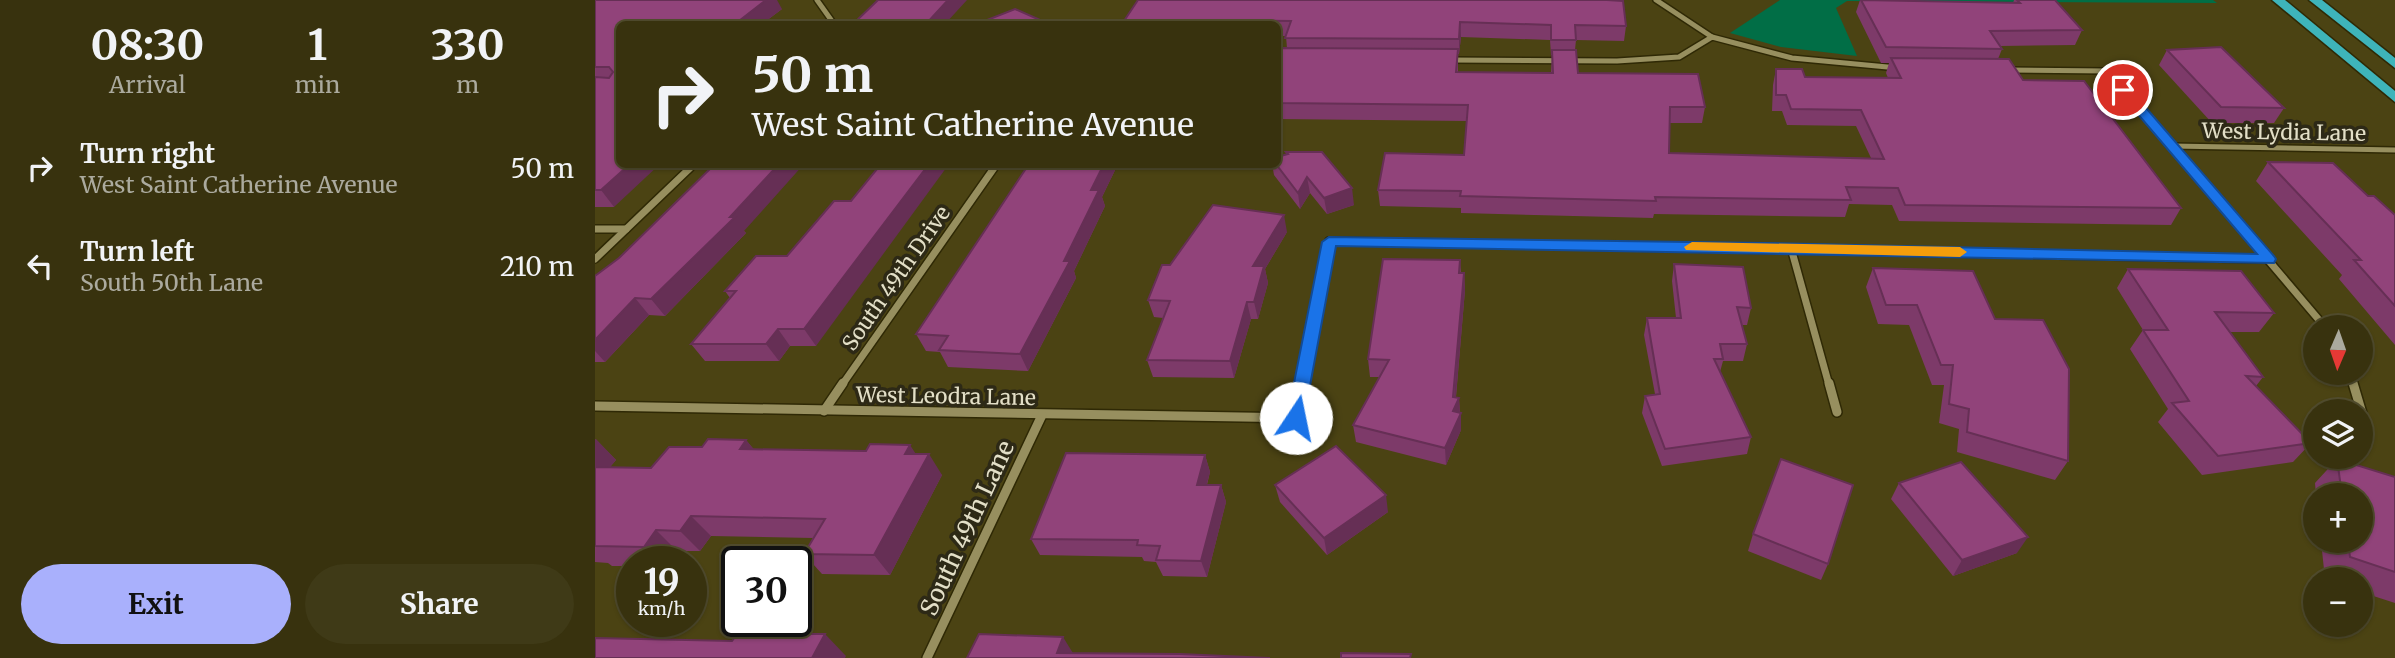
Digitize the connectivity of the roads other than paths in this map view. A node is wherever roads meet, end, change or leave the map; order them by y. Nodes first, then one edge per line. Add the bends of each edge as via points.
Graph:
1 (817, 0) edge
2 (1656, 0) edge
3 (2278, 0) edge
4 (2315, 0) edge
5 (832, 21) edge
6 (1712, 37) junction
7 (1441, 60) edge
8 (2395, 64) edge
9 (1900, 68) edge
10 (1996, 69) edge
11 (2395, 98) edge
12 (2172, 146) junction
13 (2395, 150) edge
14 (691, 168) edge
15 (994, 168) edge
16 (595, 229) edge
17 (626, 229) junction
18 (1791, 248) junction
19 (595, 259) edge
20 (2269, 259) junction
21 (2315, 315) edge
22 (595, 406) edge
23 (824, 411) junction
24 (1837, 412) dead end
25 (1042, 415) junction
26 (927, 658) edge

1 - 5 street
2 - 6 street
3 - 11 main road
4 - 8 main road
6 - 7 street via 1679,57
6 - 9 street via 1792,58
10 - 12 street via 2107,71
12 - 13 street, West Lydia Lane
12 - 20 street
14 - 17 street
15 - 23 street, South 49th Drive
16 - 17 street
17 - 19 street
18 - 20 street
18 - 24 street
18 - 25 street, West Leodra Lane via 1329,242 1296,418
20 - 21 street
22 - 23 street, West Leodra Lane
23 - 25 street, West Leodra Lane
25 - 26 street, South 49th Lane

